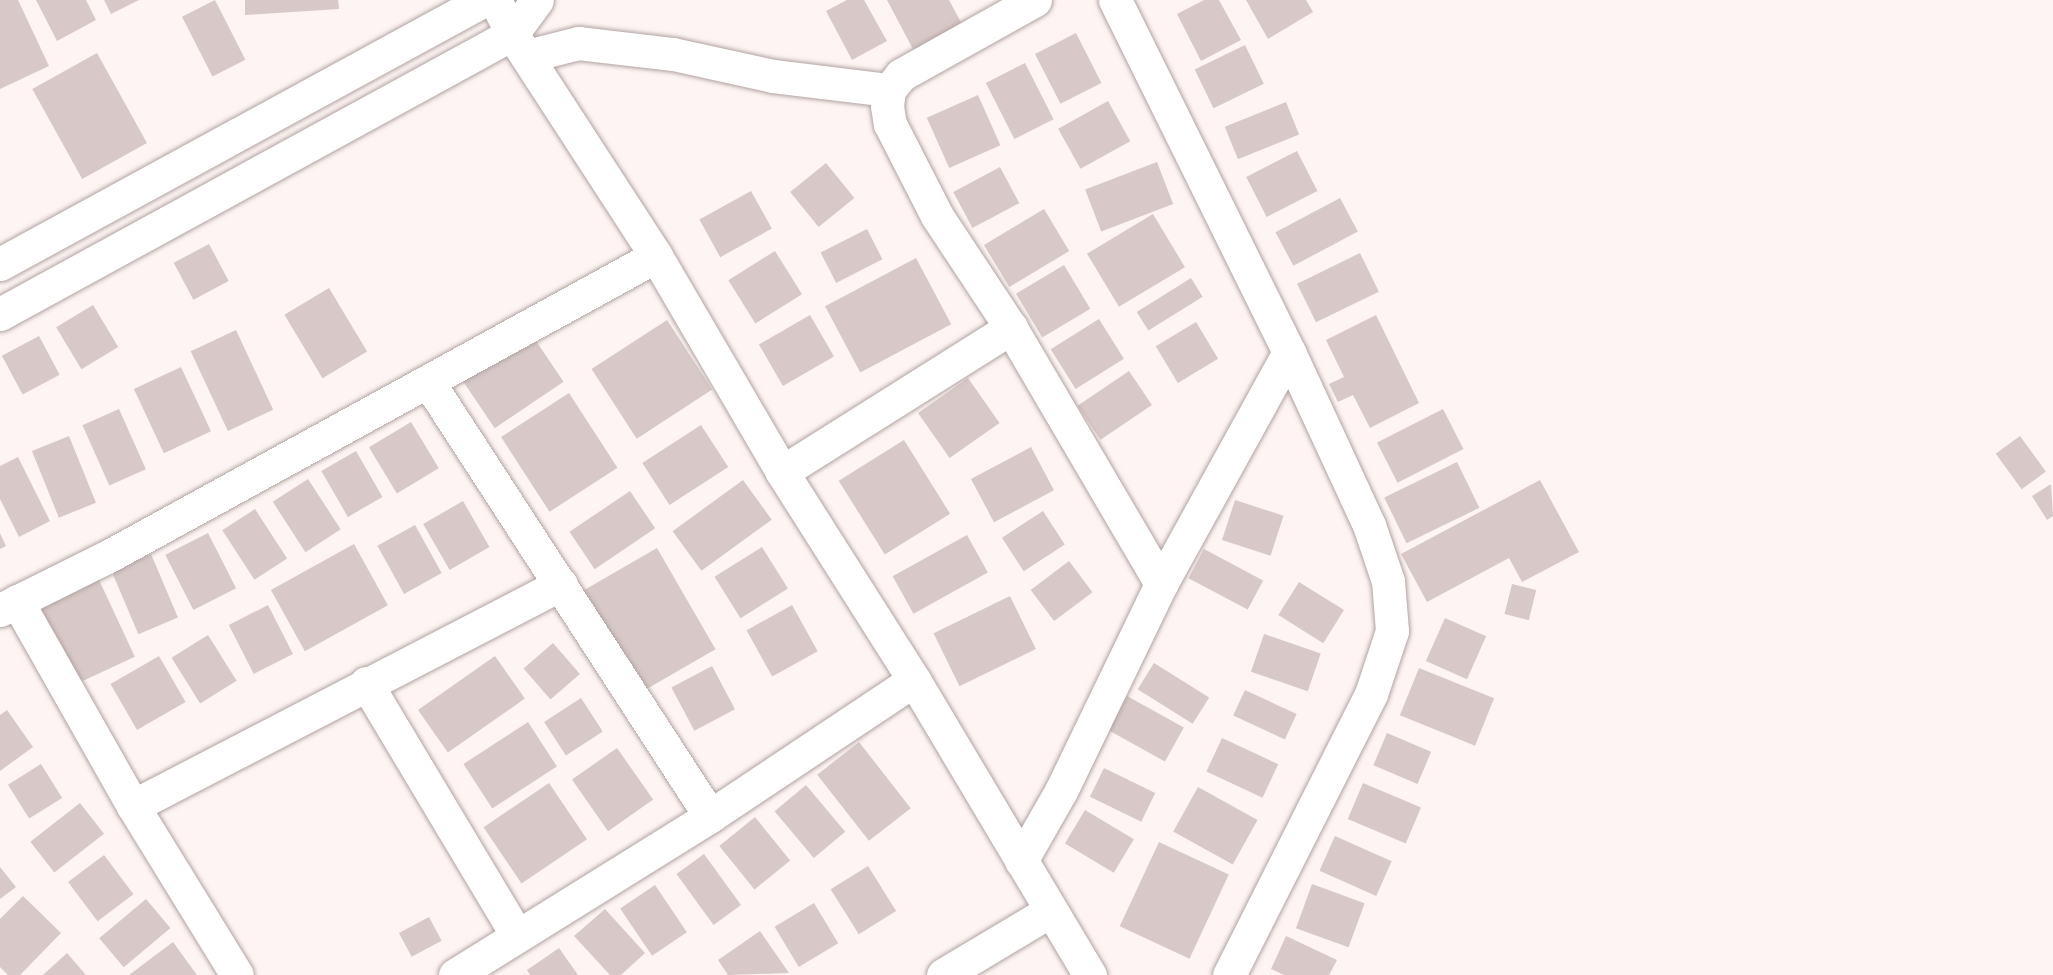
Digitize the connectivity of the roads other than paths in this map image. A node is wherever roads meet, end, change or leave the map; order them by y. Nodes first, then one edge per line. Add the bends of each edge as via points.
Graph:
1 (483, 0) edge
2 (495, 0) edge
3 (533, 0) edge
4 (1035, 0) edge
5 (1115, 0) edge
6 (519, 45) junction
7 (889, 90) junction
8 (656, 256) junction
9 (0, 264) edge
10 (0, 314) edge
11 (1011, 328) junction
12 (1289, 352) junction
13 (429, 383) junction
14 (782, 472) junction
15 (561, 584) junction
16 (1161, 584) junction
17 (8, 606) edge
18 (914, 680) junction
19 (366, 683) junction
20 (133, 806) junction
21 (710, 816) junction
22 (1021, 861) junction
23 (1050, 912) junction
24 (517, 934) junction
25 (237, 975) edge
26 (455, 975) edge
27 (943, 975) edge
28 (1090, 975) edge
29 (1229, 975) edge

1 - 9 street
2 - 6 street
3 - 6 street
4 - 7 street via 919,62
5 - 12 street
6 - 7 street via 578,43 673,54 773,76
6 - 8 street
6 - 10 street
7 - 11 street via 886,106 890,124 937,216
8 - 13 street
8 - 14 street
11 - 14 street
11 - 16 street
12 - 16 street
12 - 29 street via 1369,525 1388,581 1392,631 1371,694
13 - 15 street
13 - 17 street via 107,557
14 - 18 street
15 - 19 street
15 - 21 street
16 - 22 street via 1061,791
17 - 20 street
18 - 21 street
18 - 22 street
19 - 20 street
19 - 24 street
20 - 25 street
21 - 24 street
22 - 23 street
23 - 27 street
23 - 28 street
24 - 26 street

